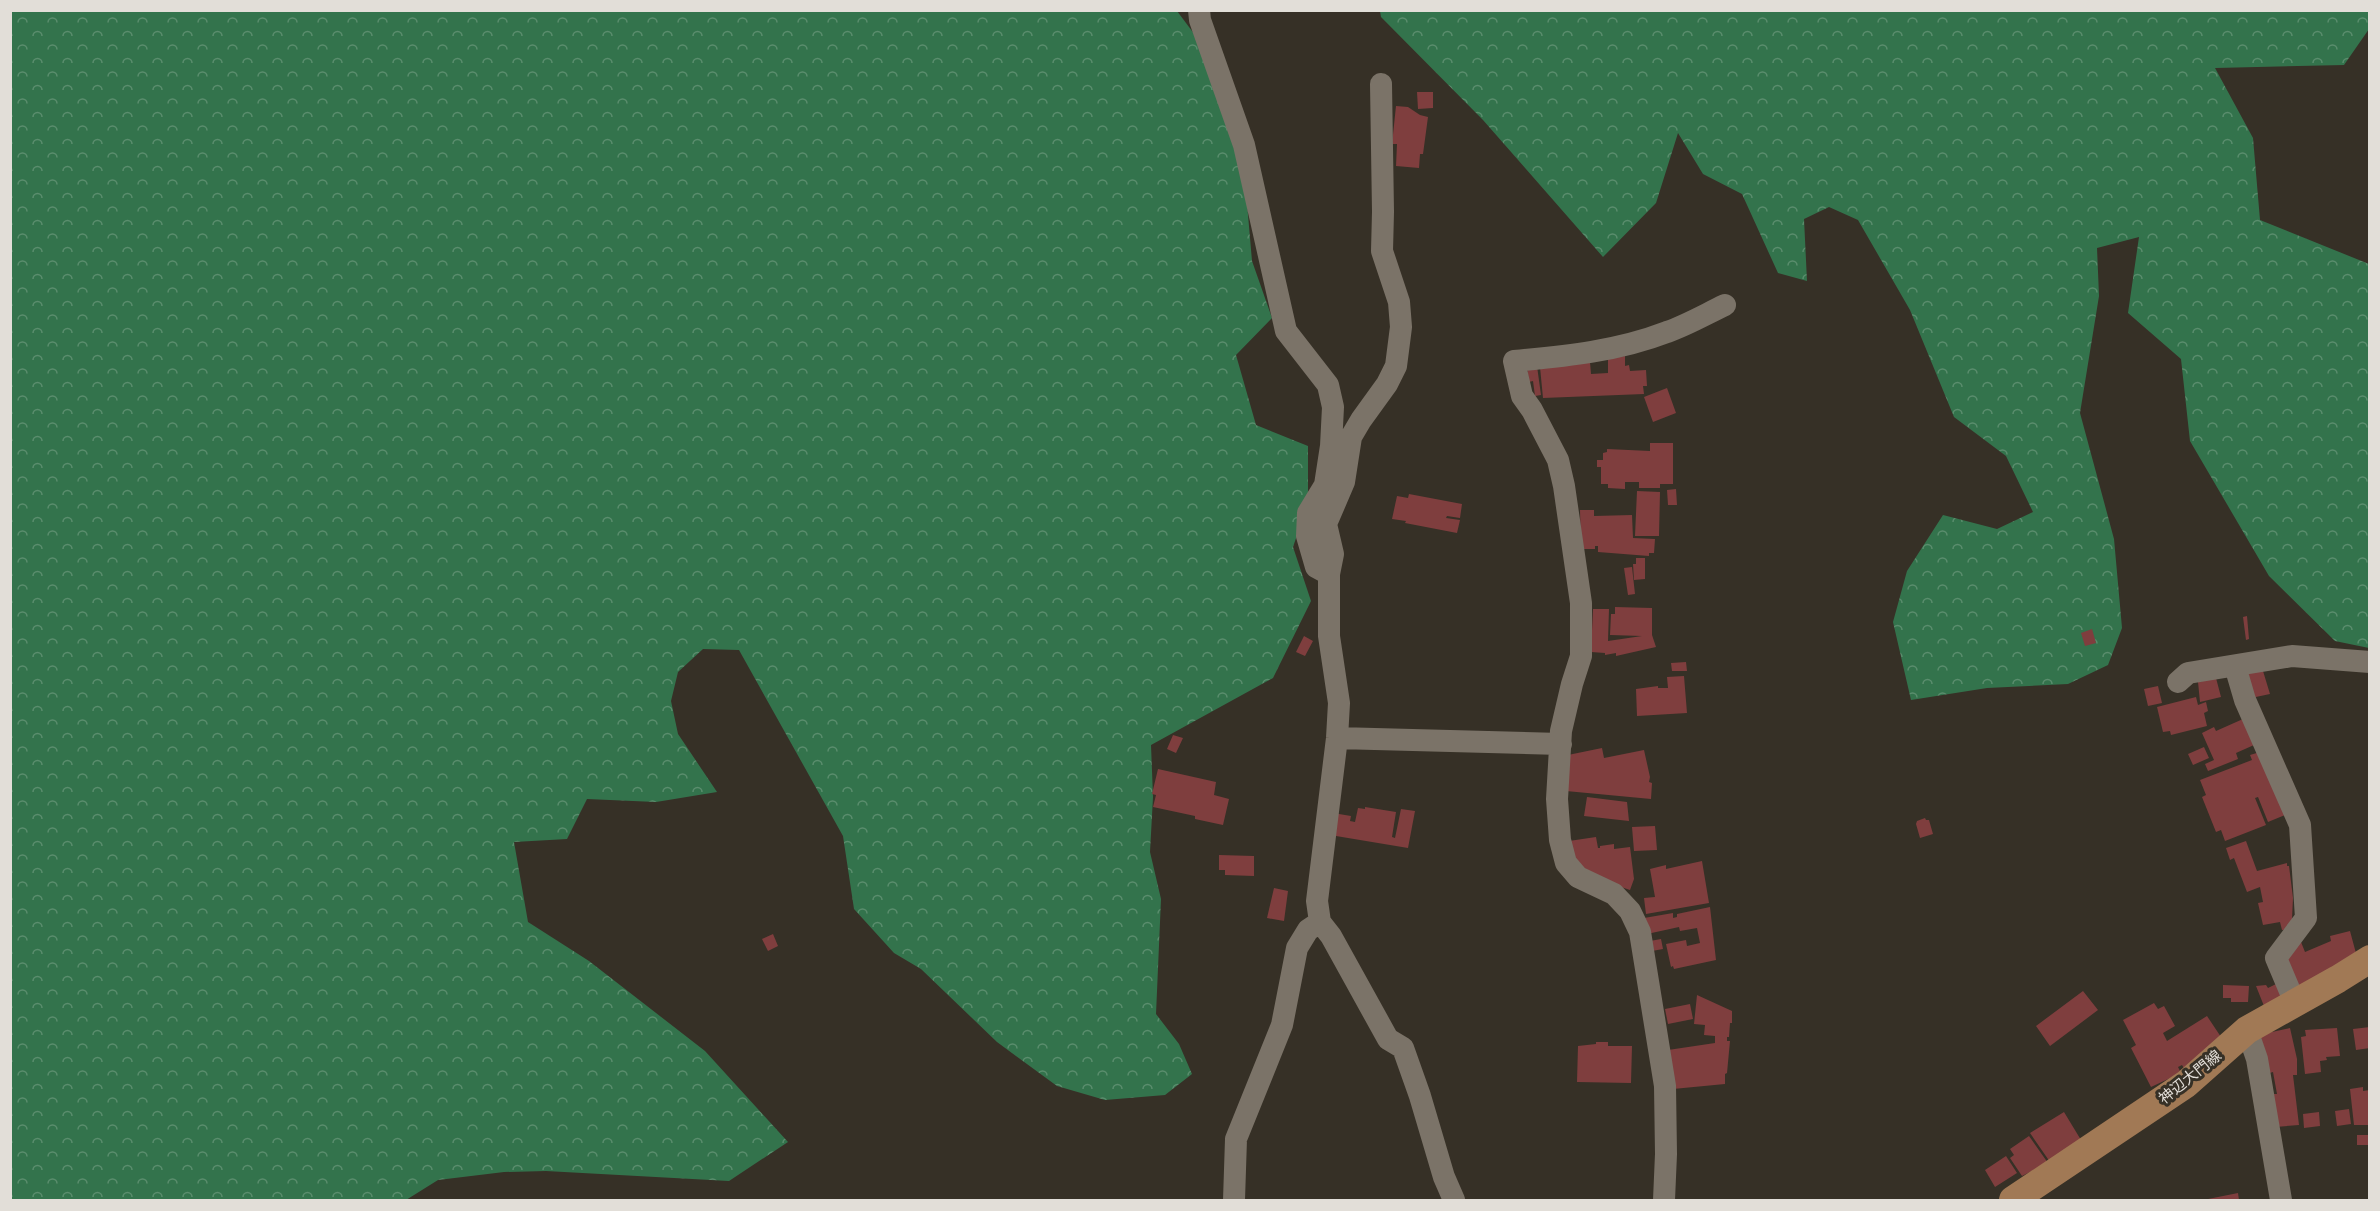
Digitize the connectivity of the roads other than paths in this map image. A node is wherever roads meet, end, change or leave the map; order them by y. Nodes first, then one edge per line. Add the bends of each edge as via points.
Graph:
1 (1199, 10) edge
2 (1381, 84) dead end
3 (1725, 305) dead end
4 (1329, 574) junction
5 (2370, 662) edge
6 (2235, 666) junction
7 (2178, 682) dead end
8 (1337, 738) junction
9 (1561, 744) junction
10 (1320, 922) junction
11 (2370, 959) edge
12 (2295, 1003) junction
13 (2247, 1030) junction
14 (1234, 1200) edge
15 (1454, 1200) edge
16 (1664, 1200) edge
17 (2013, 1200) edge
18 (2281, 1200) edge

1 - 4 street via 1244,145 1286,331 1328,385 1333,406 1325,485 1308,513 1307,536 1316,567
2 - 4 street via 1382,251 1398,302 1401,327 1396,366 1351,437 1344,482 1326,524 1333,554
3 - 9 street via 1669,332 1629,345 1514,361 1522,396 1557,460 1581,603 1581,656
4 - 8 street via 1329,636 1339,703
5 - 6 street via 2292,656
6 - 7 street via 2188,674
6 - 12 street via 2245,700 2300,825 2306,918 2276,958
8 - 9 street
8 - 10 street via 1317,901
9 - 16 street via 1557,799 1566,863 1578,877 1614,894 1630,911 1641,932 1665,1086
10 - 14 street via 1308,930 1297,948 1282,1025 1236,1139
10 - 15 street via 1388,1039 1403,1048
11 - 12 main road, 神辺大門線
12 - 13 main road, 神辺大門線
13 - 17 main road, 神辺大門線 via 2187,1084
13 - 18 street via 2257,1059

